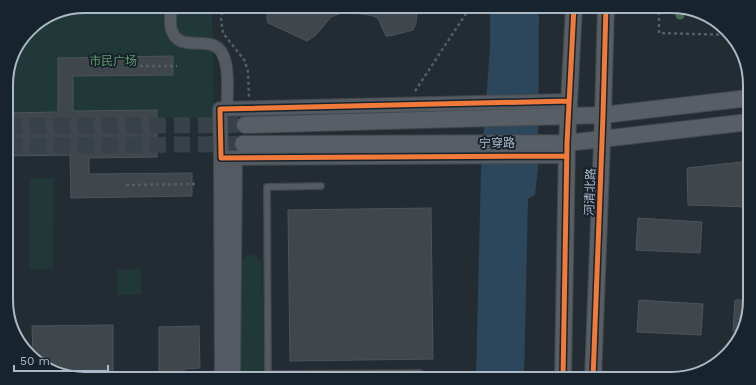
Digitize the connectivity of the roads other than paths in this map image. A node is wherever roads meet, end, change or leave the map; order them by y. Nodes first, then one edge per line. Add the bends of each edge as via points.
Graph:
1 (171, 13) edge
2 (574, 13) edge
3 (606, 13) edge
4 (743, 99) edge
5 (227, 109) junction
6 (569, 109) junction
7 (472, 111) junction
8 (603, 115) junction
9 (743, 123) edge
10 (244, 125) tunnel mouth
11 (602, 140) junction
12 (243, 144) tunnel mouth
13 (473, 150) junction
14 (567, 150) junction
15 (221, 158) junction
16 (235, 158) junction
17 (321, 186) dead end
18 (222, 372) edge
19 (233, 372) edge
20 (268, 372) edge
21 (563, 372) edge
22 (593, 372) edge

1 - 5 street via 172,30 180,42 211,44 222,52 226,70
2 - 6 main road, 河清北路
3 - 8 main road, 河清北路
4 - 8 main road, 宁穿路
5 - 7 street via 406,105
5 - 15 street via 220,109
6 - 7 main road, 宁穿路
6 - 8 main road, 宁穿路
6 - 14 main road, 河清北路
7 - 10 main road, 宁穿路
8 - 11 main road, 河清北路
9 - 11 main road, 宁穿路
11 - 14 main road, 宁穿路
11 - 22 main road, 河清北路
12 - 13 main road, 宁穿路
13 - 14 main road, 宁穿路
13 - 16 street
14 - 21 main road, 河清北路
15 - 16 street
15 - 18 street
16 - 19 street
17 - 20 lane via 268,187

